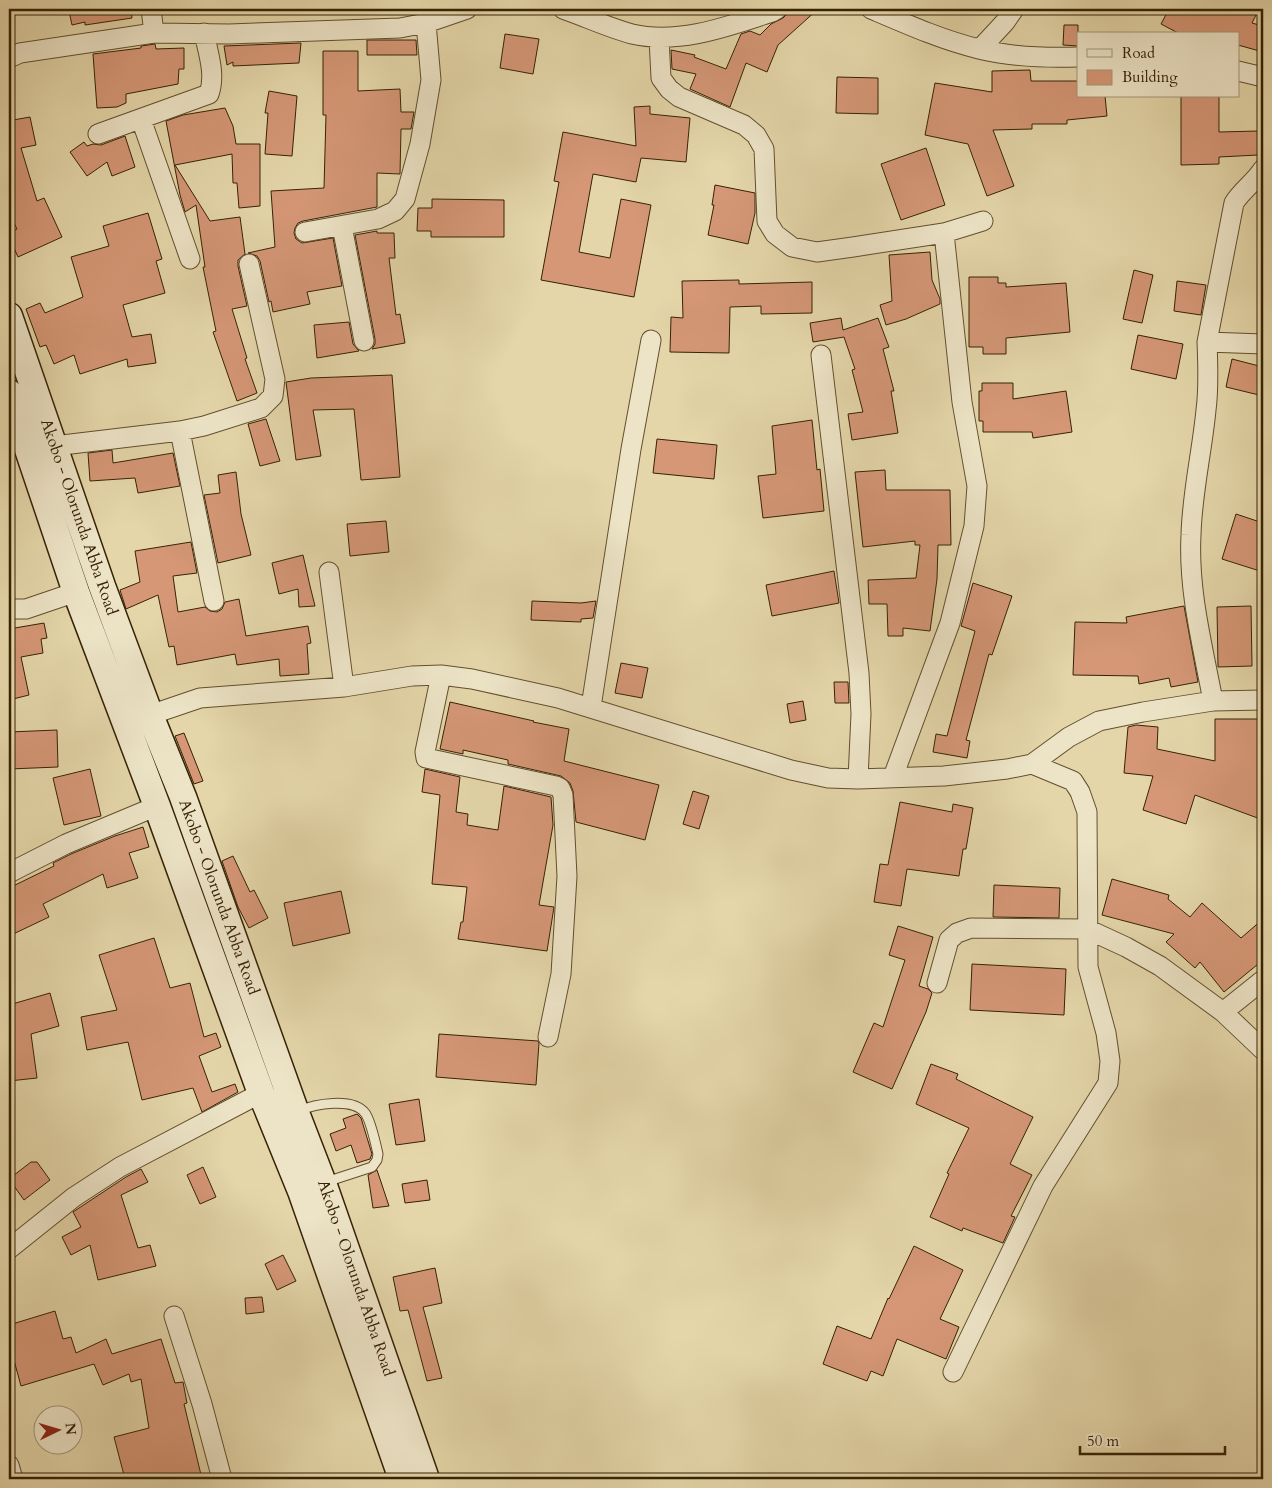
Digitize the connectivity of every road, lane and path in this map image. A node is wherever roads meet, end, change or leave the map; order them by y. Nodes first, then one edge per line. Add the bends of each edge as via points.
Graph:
1 (151, 9) edge
2 (563, 9) edge
3 (777, 9) edge
4 (872, 9) edge
5 (1014, 9) edge
6 (457, 10) edge
7 (426, 23) junction
8 (154, 33) junction
9 (204, 33) junction
10 (659, 38) junction
11 (980, 49) junction
12 (1077, 57) edge
13 (9, 58) edge
14 (1240, 71) edge
15 (1263, 77) edge
16 (141, 119) junction
17 (98, 134) dead end
18 (1262, 176) edge
19 (983, 220) dead end
20 (342, 226) junction
21 (305, 232) dead end
22 (944, 233) junction
23 (190, 259) dead end
24 (248, 264) dead end
25 (9, 316) edge
26 (651, 340) dead end
27 (364, 341) dead end
28 (1207, 342) junction
29 (1263, 344) edge
30 (821, 355) dead end
31 (9, 393) edge
32 (180, 431) junction
33 (54, 446) junction
34 (329, 572) dead end
35 (76, 592) junction
36 (214, 601) dead end
37 (9, 609) edge
38 (441, 675) junction
39 (344, 687) junction
40 (1263, 700) edge
41 (1213, 702) junction
42 (591, 707) junction
43 (150, 715) junction
44 (1032, 764) junction
45 (893, 777) junction
46 (858, 779) junction
47 (157, 806) junction
48 (9, 873) edge
49 (1087, 929) junction
50 (1263, 980) edge
51 (937, 983) dead end
52 (1223, 1012) junction
53 (548, 1037) dead end
54 (1263, 1050) edge
55 (261, 1093) junction
56 (296, 1113) junction
57 (323, 1183) junction
58 (9, 1249) edge
59 (174, 1316) dead end
60 (953, 1372) dead end
61 (9, 1465) edge
62 (13, 1479) edge
63 (222, 1479) edge
64 (402, 1479) edge
65 (426, 1479) edge

1 - 8 street
2 - 10 street via 632,34
3 - 10 street via 732,25
4 - 11 street
5 - 11 street
6 - 7 street
7 - 9 street via 400,28
7 - 20 street via 431,80 420,144 404,199 395,211 378,220
8 - 9 street
8 - 13 street via 20,53
9 - 16 street via 212,75 209,94
10 - 22 street via 661,78 669,89 679,97 744,125 756,135 764,149 767,221 775,234 792,247 818,252
11 - 12 street via 1035,57
14 - 15 street
16 - 17 street
16 - 23 street
18 - 28 street via 1234,203
19 - 22 street
20 - 21 street
20 - 27 street
22 - 45 street via 962,402 977,486 974,526 950,623
24 - 32 street via 275,379 273,396 261,408
25 - 33 main road, Akobo - Olorunda Abba Road
26 - 42 street
28 - 29 street
28 - 41 street via 1206,410 1190,538 1194,595
30 - 46 street via 859,673
31 - 35 main road, Akobo - Olorunda Abba Road
32 - 33 street
32 - 36 street
33 - 43 main road, Akobo - Olorunda Abba Road
34 - 39 street
35 - 37 street via 26,609
35 - 47 main road, Akobo - Olorunda Abba Road
38 - 39 street via 412,676
38 - 42 street via 472,679
38 - 53 street via 426,758 556,786 563,795 567,876 560,974
39 - 43 street via 200,698
40 - 41 street
41 - 44 street via 1099,721 1069,736
42 - 46 street via 791,770 828,778
43 - 56 main road, Akobo - Olorunda Abba Road via 183,797
44 - 45 street via 944,776
44 - 49 street via 1073,780 1087,812
45 - 46 street
47 - 48 street via 66,844
47 - 55 main road, Akobo - Olorunda Abba Road
49 - 51 street via 971,928 957,933 949,940
49 - 52 street via 1160,966
49 - 60 street via 1088,967 1110,1061 1108,1083 1043,1186
50 - 52 street
52 - 54 street
55 - 58 street via 120,1167 74,1197
55 - 64 main road, Akobo - Olorunda Abba Road via 301,1191
56 - 57 main road, Akobo - Olorunda Abba Road
56 - 57 lane via 308,1108 346,1103 366,1113 377,1160 372,1167
57 - 65 main road, Akobo - Olorunda Abba Road
59 - 63 street
61 - 62 street

